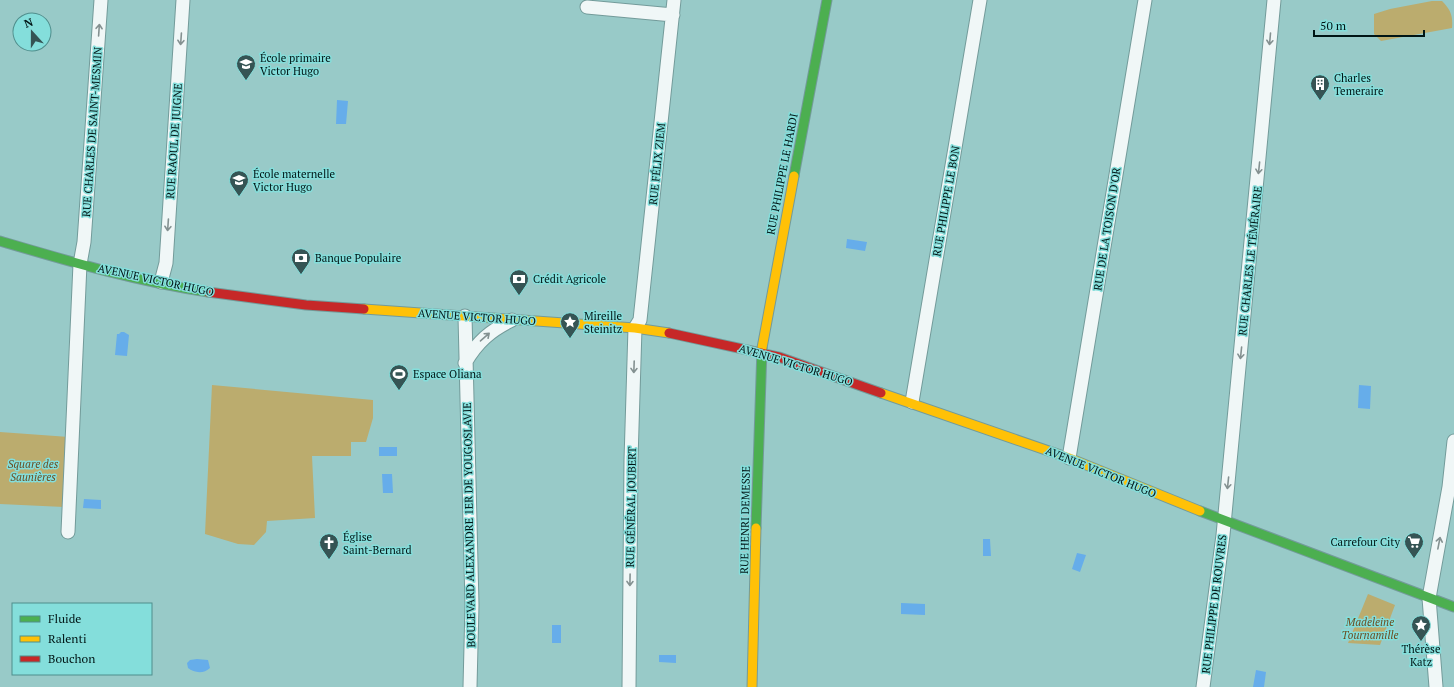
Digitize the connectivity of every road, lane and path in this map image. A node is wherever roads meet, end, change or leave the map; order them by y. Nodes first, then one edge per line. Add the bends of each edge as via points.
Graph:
1 (101, 0) edge
2 (183, 0) edge
3 (674, 0) edge
4 (827, 0) edge
5 (980, 0) edge
6 (1145, 0) edge
7 (1274, 0) edge
8 (587, 7) dead end
9 (673, 14) junction
10 (0, 242) edge
11 (80, 264) junction
12 (162, 282) junction
13 (464, 316) junction
14 (512, 320) junction
15 (635, 328) junction
16 (761, 353) junction
17 (466, 363) junction
18 (912, 402) junction
19 (1454, 441) edge
20 (1069, 458) junction
21 (1224, 521) junction
22 (68, 532) dead end
23 (1430, 598) junction
24 (1454, 607) edge
25 (470, 687) edge
26 (629, 687) edge
27 (752, 687) edge
28 (1203, 687) edge
29 (1436, 687) edge

11 -> 1 street, RUE CHARLES DE SAINT-MESMIN via 84,242
2 -> 12 street, RUE RAOUL DE JUIGNE via 166,263
3 - 9 street, RUE FÉLIX ZIEM
4 - 16 main road, RUE PHILIPPE LE HARDI
5 - 18 street, RUE PHILIPPE LE BON
6 - 20 street, RUE DE LA TOISON D'OR
7 -> 21 street, RUE CHARLES LE TÉMÉRAIRE
8 - 9 street
9 - 15 street, RUE FÉLIX ZIEM via 640,320
10 - 11 main road, AVENUE VICTOR HUGO
11 - 12 main road, AVENUE VICTOR HUGO
11 - 22 street
12 - 13 main road, AVENUE VICTOR HUGO via 189,289 306,305
13 - 14 main road, AVENUE VICTOR HUGO
13 - 17 street, BOULEVARD ALEXANDRE 1ER DE YOUGOSLAVIE
14 - 15 main road, AVENUE VICTOR HUGO
17 -> 14 street via 474,348 485,337
15 - 16 main road, AVENUE VICTOR HUGO via 686,335
15 -> 26 street, RUE GÉNÉRAL JOUBERT
16 - 18 main road, AVENUE VICTOR HUGO
16 - 27 main road, RUE HENRI DEMESSE
17 - 25 street, BOULEVARD ALEXANDRE 1ER DE YOUGOSLAVIE via 472,605
18 - 20 main road, AVENUE VICTOR HUGO
23 -> 19 street via 1449,487
20 - 21 main road, AVENUE VICTOR HUGO
21 - 23 main road, AVENUE VICTOR HUGO
21 - 28 street, RUE PHILIPPE DE ROUVRES
23 - 24 main road, AVENUE VICTOR HUGO
23 - 29 street

